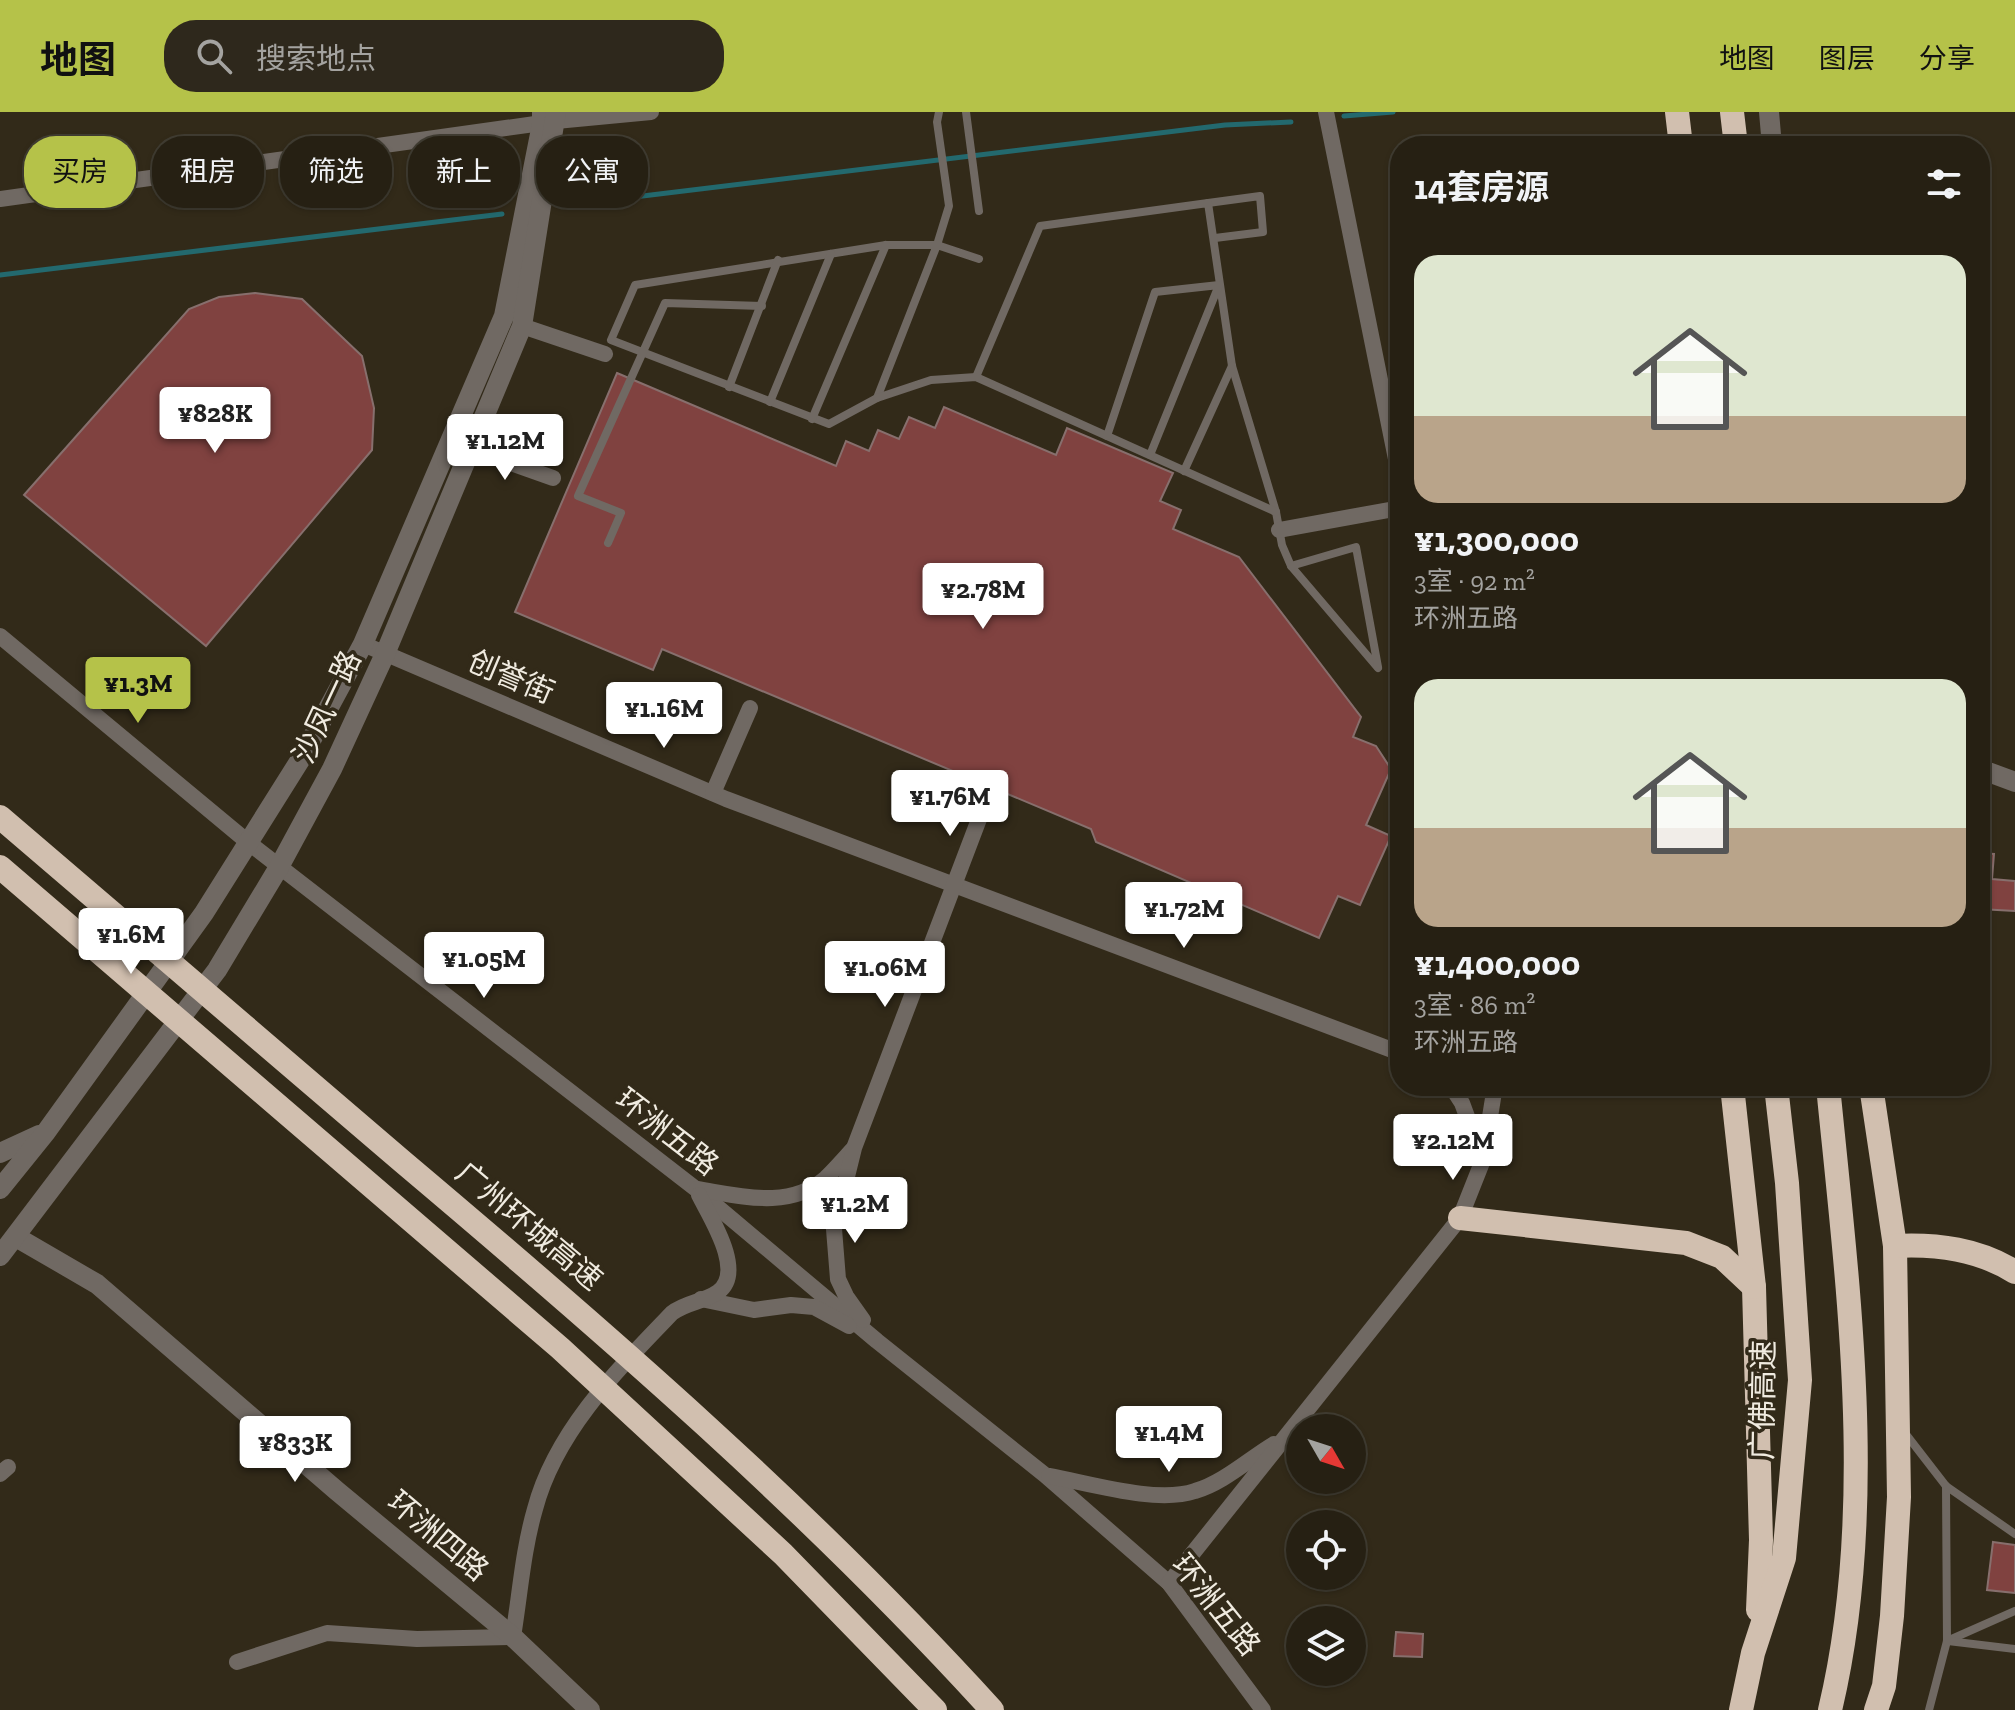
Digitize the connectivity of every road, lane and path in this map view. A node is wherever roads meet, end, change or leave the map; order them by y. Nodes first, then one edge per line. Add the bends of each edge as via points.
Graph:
1 (651, 112) edge
2 (939, 112) edge
3 (966, 112) edge
4 (1326, 112) edge
5 (1677, 112) edge
6 (1732, 112) edge
7 (1769, 112) edge
8 (549, 117) edge
9 (1680, 136) edge
10 (1735, 136) edge
11 (1771, 136) edge
12 (0, 199) edge
13 (1208, 203) junction
14 (979, 211) dead end
15 (1215, 238) junction
16 (886, 245) junction
17 (937, 245) junction
18 (831, 254) junction
19 (979, 259) dead end
20 (778, 260) junction
21 (1219, 285) junction
22 (762, 306) junction
23 (522, 326) junction
24 (605, 354) dead end
25 (1232, 366) junction
26 (976, 377) junction
27 (729, 387) junction
28 (877, 398) junction
29 (770, 402) junction
30 (812, 419) junction
31 (1390, 429) edge
32 (1107, 436) junction
33 (472, 449) junction
34 (1150, 455) junction
35 (1184, 471) junction
36 (553, 478) dead end
37 (1390, 510) edge
38 (1276, 512) junction
39 (1279, 530) junction
40 (608, 543) dead end
41 (1291, 566) junction
42 (0, 636) edge
43 (363, 644) junction
44 (385, 654) junction
45 (750, 708) dead end
46 (1990, 773) edge
47 (2015, 782) edge
48 (713, 793) junction
49 (984, 806) dead end
50 (0, 817) edge
51 (249, 843) junction
52 (0, 867) edge
53 (279, 867) junction
54 (954, 885) junction
55 (1390, 1049) edge
56 (1457, 1096) edge
57 (1493, 1096) edge
58 (1733, 1096) edge
59 (1777, 1096) edge
60 (1829, 1096) edge
61 (1872, 1096) edge
62 (46, 1132) junction
63 (854, 1148) junction
64 (0, 1153) edge
65 (1483, 1160) junction
66 (0, 1189) edge
67 (696, 1189) junction
68 (1460, 1218) junction
69 (16, 1237) junction
70 (1895, 1246) junction
71 (0, 1256) edge
72 (2015, 1272) edge
73 (1754, 1287) junction
74 (701, 1299) junction
75 (877, 1341) junction
76 (1304, 1414) edge
77 (1896, 1422) junction
78 (1286, 1437) joint
79 (1045, 1475) junction
80 (1946, 1486) junction
81 (2015, 1534) edge
82 (1169, 1583) junction
83 (880, 1594) junction
84 (2015, 1611) edge
85 (513, 1637) junction
86 (1947, 1641) junction
87 (2015, 1649) edge
88 (1753, 1653) junction
89 (237, 1662) dead end
90 (1740, 1707) edge
91 (590, 1710) edge
92 (935, 1710) edge
93 (992, 1710) edge
94 (999, 1710) edge
95 (1263, 1710) edge
96 (1830, 1710) edge
97 (1876, 1710) edge
98 (1929, 1710) edge

1 - 8 street
2 - 17 lane via 949,206
3 - 14 lane
4 - 31 street
5 - 9 highway
6 - 10 highway
7 - 11 street
8 - 12 street
8 - 23 street, 沙凤一路
8 - 43 street, 沙凤一路 via 504,316
13 - 15 lane
13 - 15 lane via 1260,196 1263,232
13 - 26 lane via 1040,226
15 - 21 lane
16 - 17 lane
16 - 18 lane
16 - 30 lane
17 - 19 lane
17 - 28 lane
18 - 20 lane
18 - 29 lane
20 - 22 lane
20 - 27 lane via 635,285 611,340
21 - 25 lane
21 - 32 lane via 1155,292
21 - 34 lane
22 - 27 lane
22 - 40 lane via 665,303 578,496 621,513
23 - 24 street
23 - 33 street, 沙凤一路
25 - 35 lane
25 - 38 lane
26 - 28 lane via 931,380
26 - 32 lane
27 - 29 lane
28 - 30 lane via 829,424
29 - 30 lane
32 - 34 lane
33 - 36 street
33 - 44 street, 沙凤一路
34 - 35 lane
35 - 38 lane
37 - 39 street
38 - 39 lane
39 - 41 lane
41 - 41 lane via 1356,547 1378,668 1369,657
42 - 51 street, 环洲五路
43 - 44 street, 创誉街
43 - 51 street, 沙凤一路
44 - 48 street, 创誉街
44 - 53 street, 沙凤一路
45 - 48 street
46 - 47 street
48 - 54 street, 创誉街
49 - 54 street
50 - 83 highway, 广州环城高速 via 644,1368
51 - 53 street, 环洲五路
51 - 62 street, 沙凤一路
52 - 92 highway via 616,1399 783,1554
53 - 67 street, 环洲五路
53 - 69 street, 沙凤一路 via 217,970
54 - 55 street, 创誉街
54 - 63 street
56 - 65 street
57 - 65 street
58 - 73 highway
59 - 88 highway, 广佛高速 via 1800,1380 1784,1558
60 - 96 highway via 1855,1395 1856,1503 1839,1674
61 - 70 highway
62 - 64 street
62 - 66 street, 沙凤一路
63 - 67 street via 825,1179 779,1199
63 - 75 street via 834,1229 838,1279
65 - 68 street
67 - 74 street via 730,1266 725,1285
67 - 75 street, 环洲五路
68 - 73 highway via 1686,1243 1722,1257
68 - 76 street
69 - 71 street, 沙凤一路
69 - 85 street, 环洲四路 via 97,1284
70 - 72 highway via 1959,1249
70 - 77 highway
73 - 88 highway via 1761,1540
74 - 75 street via 754,1310 814,1307
74 - 85 street via 682,1306 661,1324 580,1416 559,1451 535,1507
75 - 79 street, 环洲五路
77 - 80 lane
77 - 97 highway via 1899,1497 1892,1616
78 - 79 street via 1193,1492 1140,1492
78 - 82 street
79 - 82 street, 环洲五路
80 - 81 lane
80 - 86 lane
82 - 95 street, 环洲五路
83 - 93 highway, 广州环城高速
83 - 94 highway
84 - 86 lane
85 - 89 street via 417,1639 327,1633
85 - 91 street, 环洲四路
86 - 87 lane
86 - 98 lane
88 - 90 highway, 广佛高速

